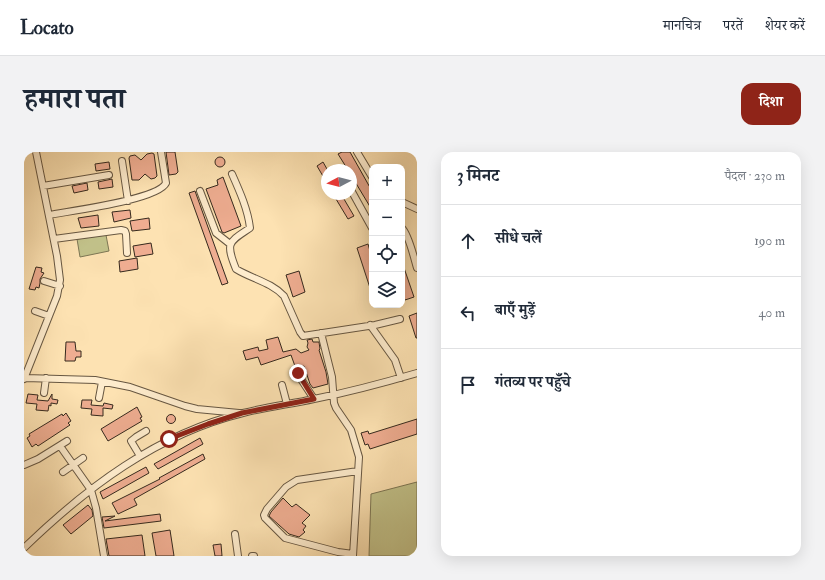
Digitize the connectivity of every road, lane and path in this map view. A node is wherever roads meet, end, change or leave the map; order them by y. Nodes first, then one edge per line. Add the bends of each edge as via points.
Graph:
1 (36, 152) edge
2 (161, 152) edge
3 (357, 152) edge
4 (122, 161) dead end
5 (369, 172) edge
6 (232, 174) dead end
7 (109, 175) dead end
8 (43, 186) junction
9 (200, 191) dead end
10 (357, 200) edge
11 (128, 201) junction
12 (405, 203) edge
13 (417, 209) edge
14 (49, 215) junction
15 (369, 223) edge
16 (405, 232) edge
17 (54, 239) junction
18 (230, 244) junction
19 (127, 253) dead end
20 (417, 268) edge
21 (44, 281) dead end
22 (60, 286) junction
23 (35, 311) dead end
24 (50, 316) junction
25 (400, 319) dead end
26 (370, 325) junction
27 (321, 333) junction
28 (298, 373) dead end
29 (417, 373) edge
30 (24, 378) edge
31 (46, 378) junction
32 (401, 378) junction
33 (102, 382) junction
34 (282, 385) dead end
35 (44, 393) dead end
36 (333, 395) junction
37 (99, 398) dead end
38 (314, 399) junction
39 (287, 404) junction
40 (242, 413) junction
41 (146, 431) dead end
42 (67, 441) dead end
43 (60, 446) junction
44 (140, 456) junction
45 (83, 458) dead end
46 (24, 465) edge
47 (74, 465) junction
48 (358, 471) junction
49 (63, 472) dead end
50 (91, 490) junction
51 (235, 534) dead end
52 (24, 548) edge
53 (353, 555) edge
54 (104, 556) edge
55 (238, 556) edge

1 - 8 street
2 - 11 street via 166,179 164,187
3 - 5 street
4 - 11 street
6 - 18 street via 250,228 234,238
7 - 8 street
8 - 14 street
9 - 18 street via 216,232
10 - 15 street
11 - 14 street
12 - 13 street
14 - 17 street
16 - 20 street
17 - 19 street via 121,230 126,234
17 - 22 street
18 - 27 street via 236,268 264,282 284,296 303,336
21 - 22 street
22 - 24 street
23 - 24 street
24 - 30 street
25 - 26 street
26 - 27 street
26 - 32 street via 395,360
27 - 36 street via 332,378
28 - 38 street
29 - 32 street
30 - 31 street
31 - 33 street
31 - 35 street
32 - 36 street
33 - 37 street
33 - 40 street via 197,409
34 - 39 street
36 - 38 street
36 - 48 street via 336,408 351,430 359,457
38 - 39 street
39 - 40 street
40 - 44 street via 169,439
41 - 44 street via 131,441
42 - 43 street
43 - 46 street via 38,460
43 - 47 street
44 - 50 street
45 - 47 street
47 - 49 street
47 - 50 street
48 - 53 street
48 - 53 street via 297,480 281,493 266,509 264,515 285,538
50 - 52 street via 52,521
50 - 54 street
51 - 55 street

